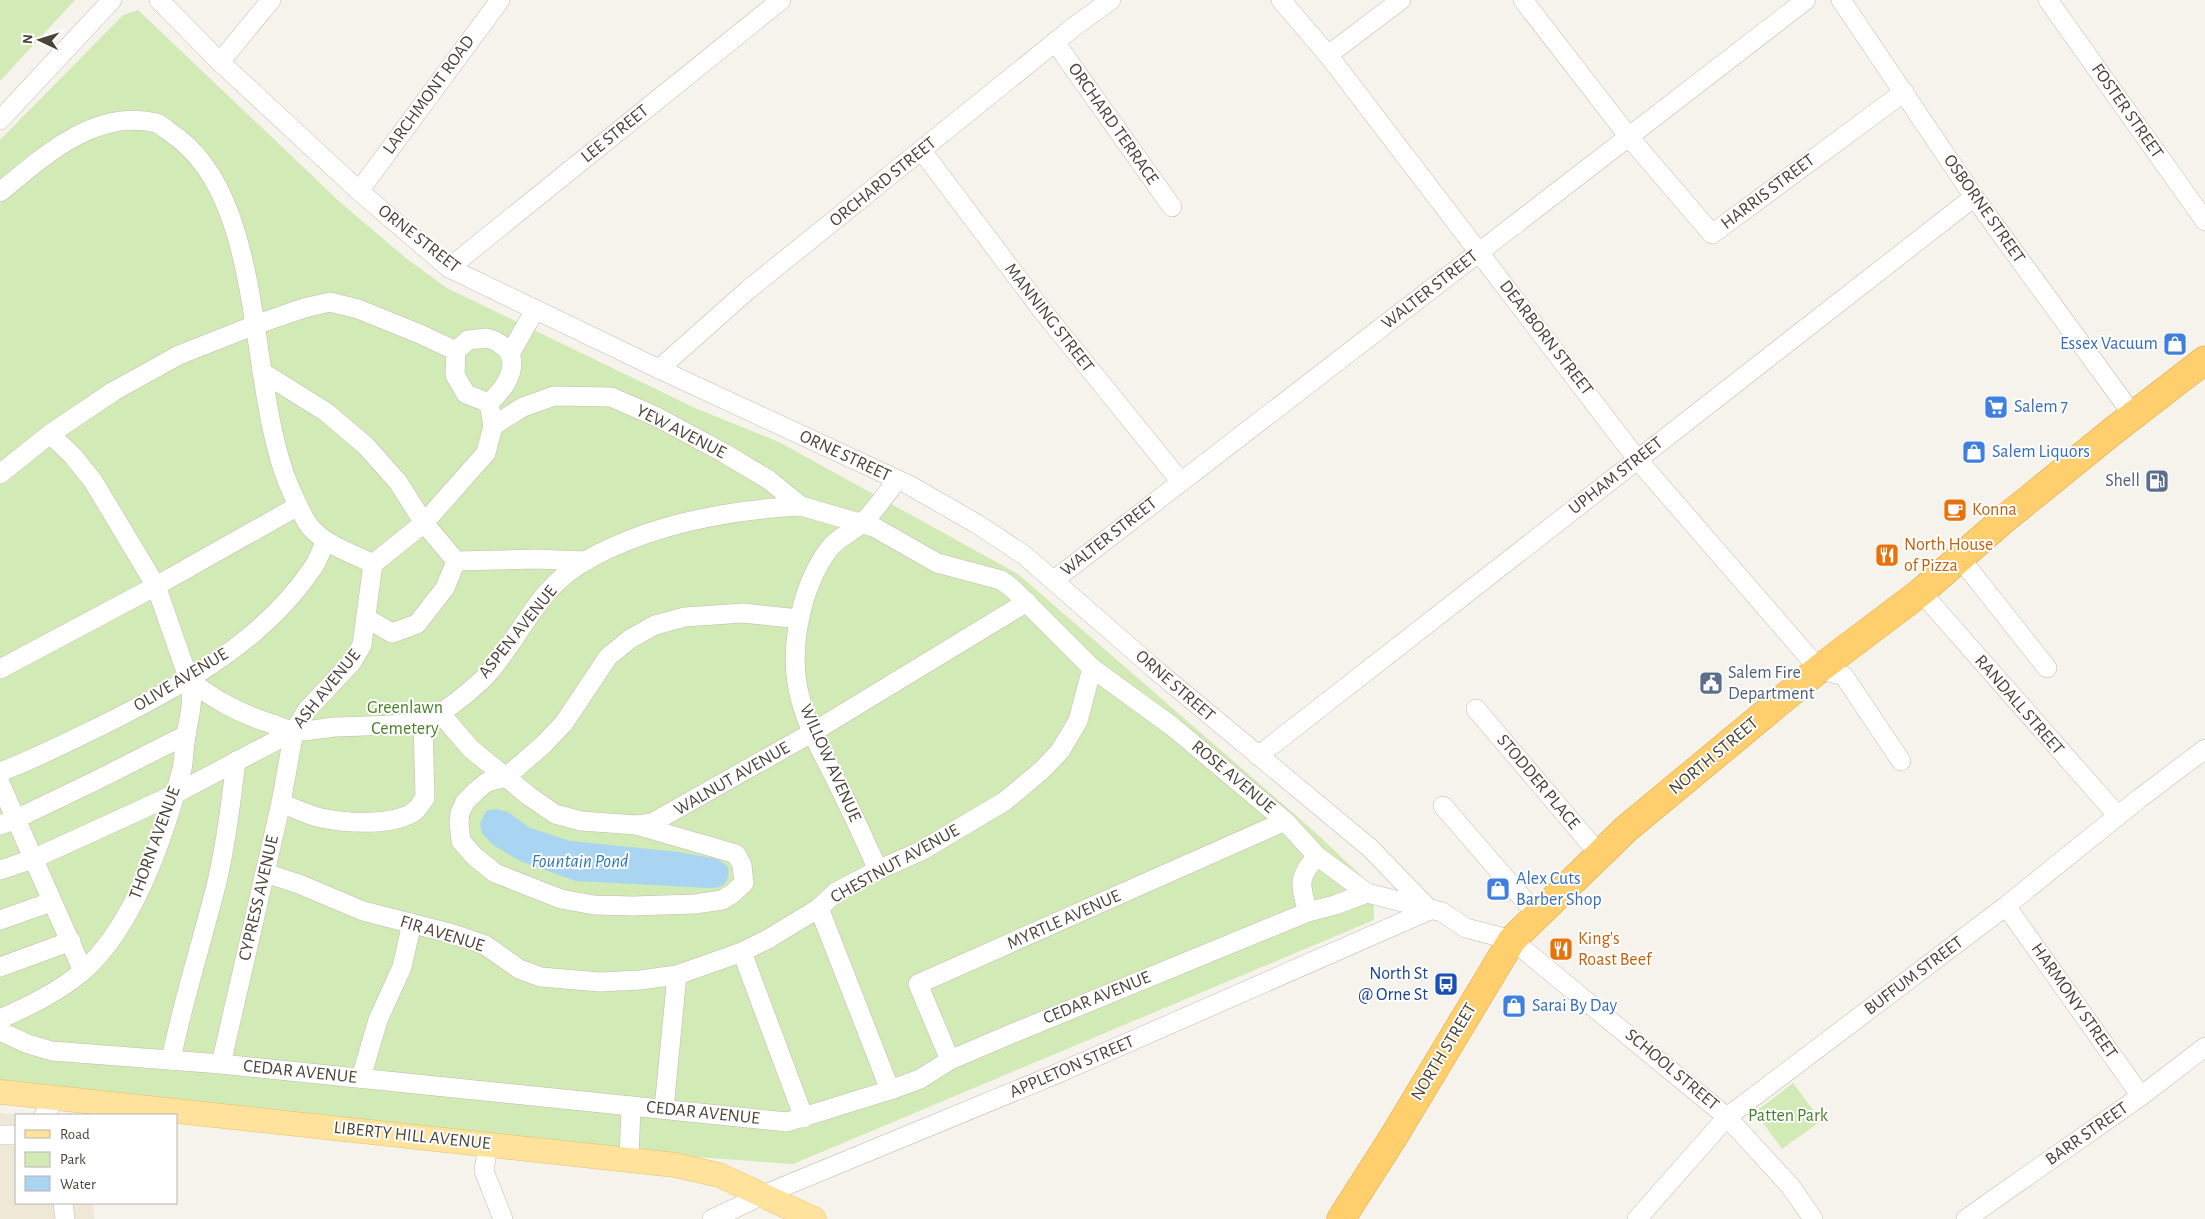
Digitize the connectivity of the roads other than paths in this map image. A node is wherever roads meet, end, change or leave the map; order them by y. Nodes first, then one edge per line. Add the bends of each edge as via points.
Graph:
1 (112, 0) edge
2 (158, 0) edge
3 (271, 0) edge
4 (500, 0) edge
5 (780, 0) edge
6 (1111, 0) edge
7 (1281, 0) edge
8 (1401, 0) edge
9 (1523, 0) edge
10 (1806, 0) edge
11 (1841, 0) edge
12 (2048, 0) edge
13 (1055, 42) junction
14 (1328, 55) junction
15 (220, 62) junction
16 (1904, 92) junction
17 (0, 120) edge
18 (1629, 136) junction
19 (922, 151) junction
20 (359, 191) junction
21 (0, 192) edge
22 (1974, 197) junction
23 (1172, 206) dead end
24 (2205, 221) edge
25 (1479, 252) junction
26 (450, 268) junction
27 (535, 310) junction
28 (255, 324) junction
29 (456, 351) junction
30 (510, 354) junction
31 (2205, 360) edge
32 (659, 369) junction
33 (262, 372) junction
34 (489, 403) junction
35 (2133, 415) junction
36 (493, 426) junction
37 (50, 434) junction
38 (1637, 459) junction
39 (0, 474) edge
40 (897, 480) junction
41 (1181, 482) junction
42 (298, 506) junction
43 (801, 506) junction
44 (824, 513) junction
45 (424, 523) junction
46 (861, 524) junction
47 (325, 542) junction
48 (829, 549) junction
49 (1960, 558) junction
50 (586, 560) junction
51 (456, 561) junction
52 (373, 564) junction
53 (1054, 580) junction
54 (156, 586) junction
55 (1921, 592) junction
56 (1026, 602) junction
57 (366, 618) junction
58 (799, 619) junction
59 (1092, 668) junction
60 (2047, 668) dead end
61 (0, 669) edge
62 (1819, 669) junction
63 (190, 680) junction
64 (1476, 709) dead end
65 (440, 712) junction
66 (423, 722) junction
67 (294, 731) junction
68 (812, 732) junction
69 (186, 735) junction
70 (2205, 749) edge
71 (1258, 756) junction
72 (236, 761) junction
73 (1901, 761) dead end
74 (0, 772) edge
75 (506, 777) junction
76 (0, 783) edge
77 (174, 795) junction
78 (281, 803) junction
79 (1443, 806) dead end
80 (2118, 816) junction
81 (1286, 821) junction
82 (8, 822) edge
83 (636, 825) junction
84 (1600, 855) junction
85 (1317, 856) junction
86 (32, 859) junction
87 (0, 870) edge
88 (878, 870) junction
89 (265, 873) junction
90 (1367, 893) junction
91 (51, 902) junction
92 (2006, 906) junction
93 (819, 908) junction
94 (1430, 910) junction
95 (1308, 912) junction
96 (1538, 916) junction
97 (0, 920) edge
98 (412, 924) junction
99 (1512, 940) junction
100 (70, 941) junction
101 (742, 952) junction
102 (0, 967) edge
103 (83, 971) junction
104 (678, 976) junction
105 (0, 1019) edge
106 (0, 1031) edge
107 (2205, 1047) edge
108 (171, 1060) junction
109 (950, 1060) junction
110 (221, 1064) junction
111 (361, 1078) junction
112 (890, 1090) junction
113 (0, 1092) edge
114 (2141, 1096) junction
115 (50, 1106) edge
116 (631, 1106) junction
117 (664, 1110) junction
118 (142, 1114) edge
119 (178, 1117) edge
120 (1727, 1117) junction
121 (804, 1118) junction
122 (0, 1135) edge
123 (15, 1135) edge
124 (488, 1144) junction
125 (628, 1160) junction
126 (763, 1195) junction
127 (63, 1204) edge
128 (65, 1219) edge
129 (503, 1219) edge
130 (712, 1219) edge
131 (814, 1219) edge
132 (1342, 1219) edge
133 (1637, 1219) edge
134 (1813, 1219) edge
135 (1966, 1219) edge

1 - 17 street
2 - 15 street, ORNE STREET
3 - 15 street
4 - 20 street, LARCHMONT ROAD
5 - 26 street, LEE STREET
6 - 13 street, ORCHARD STREET
7 - 14 street, DEARBORN STREET
8 - 14 street
9 - 18 street
10 - 18 street, WALTER STREET
11 - 16 street, OSBORNE STREET
12 - 24 street, FOSTER STREET
13 - 19 street, ORCHARD STREET
13 - 23 street, ORCHARD TERRACE
14 - 25 street, DEARBORN STREET
15 - 20 street, ORNE STREET
16 - 18 street, HARRIS STREET via 1712,234
16 - 22 street, OSBORNE STREET
18 - 25 street, WALTER STREET
19 - 32 street, ORCHARD STREET via 749,289
19 - 41 street, MANNING STREET via 1040,309
20 - 26 street, ORNE STREET
21 - 28 street via 65,142 97,126 125,121 158,123 190,148 218,187 239,241
22 - 35 street, OSBORNE STREET
22 - 38 street, UPHAM STREET
25 - 38 street, DEARBORN STREET
25 - 41 street, WALTER STREET
26 - 27 street, ORNE STREET
27 - 30 street
27 - 32 street, ORNE STREET
28 - 29 street via 330,302 358,309
28 - 33 street
28 - 37 street via 178,355 114,391
29 - 30 street via 468,340 487,338 499,342
29 - 34 street via 455,374 466,394
30 - 34 street via 512,366 506,385
31 - 35 highway, NORTH STREET
32 - 40 street, ORNE STREET
33 - 42 street via 276,448
33 - 45 street via 326,412 366,446 398,482
34 - 36 street
35 - 49 highway, NORTH STREET
36 - 43 street, YEW AVENUE via 523,407 554,396 611,397 724,452 769,480
36 - 45 street via 486,453
37 - 39 street
37 - 54 street, THORN AVENUE via 93,481
38 - 62 street, DEARBORN STREET
38 - 71 street, UPHAM STREET
40 - 46 street, WILLOW AVENUE
40 - 53 street, ORNE STREET via 977,524 1024,555
41 - 53 street, WALTER STREET
42 - 47 street via 310,527
42 - 54 street
43 - 44 street, YEW AVENUE
43 - 50 street, ASPEN AVENUE via 753,509 684,523 633,538
44 - 46 street, YEW AVENUE
44 - 48 street
45 - 51 street
45 - 52 street
46 - 48 street, WILLOW AVENUE via 840,537
46 - 56 street, YEW AVENUE via 881,530 937,563 1001,580
47 - 52 street
47 - 63 street, OLIVE AVENUE via 313,568 263,624
48 - 58 street, WILLOW AVENUE via 808,589
49 - 55 highway, NORTH STREET
49 - 60 street
50 - 51 street
50 - 65 street, ASPEN AVENUE via 553,586 529,614 491,671
51 - 57 street via 445,588 417,624 392,633
52 - 57 street, ASH AVENUE
53 - 71 street, ORNE STREET
54 - 61 street
54 - 63 street, THORN AVENUE
55 - 62 highway, NORTH STREET
55 - 80 street, RANDALL STREET
56 - 59 street, ROSE AVENUE
56 - 68 street, WALNUT AVENUE
57 - 67 street, ASH AVENUE via 362,645 352,662 307,710
58 - 68 street, WILLOW AVENUE via 797,677 800,701
58 - 75 street via 743,613 685,617 655,626 630,639 608,657 564,723
59 - 81 street, ROSE AVENUE via 1173,727
59 - 88 street, CHESTNUT AVENUE via 1078,721 1060,751 1042,770 1005,801 921,851
62 - 73 street via 1844,676
62 - 84 highway, NORTH STREET via 1626,829
63 - 67 street via 242,714
63 - 69 street, THORN AVENUE via 193,692
63 - 74 street, OLIVE AVENUE via 35,759
64 - 84 street, STODDER PLACE
65 - 66 street, ASPEN AVENUE
65 - 75 street, WALNUT AVENUE via 471,749
66 - 67 street
66 - 78 street via 425,798 416,810 379,822 354,822 320,818
67 - 72 street, ASH AVENUE
67 - 78 street, CYPRESS AVENUE
68 - 83 street, WALNUT AVENUE via 669,815 652,823
68 - 88 street, WILLOW AVENUE
69 - 77 street, THORN AVENUE via 182,768
69 - 82 street
70 - 80 street, BUFFUM STREET
71 - 94 street, ORNE STREET via 1370,848
72 - 77 street, ASH AVENUE
72 - 108 street via 217,882
75 - 83 street, WALNUT AVENUE via 555,814 581,821
75 - 83 street via 487,782 465,802 460,813 461,841 495,872 530,888 561,899 594,905 667,906 722,900 744,883 742,864 736,854
76 - 82 street
77 - 86 street, ASH AVENUE
77 - 103 street, THORN AVENUE via 164,831 129,911 110,942
78 - 89 street, CYPRESS AVENUE
79 - 96 street
80 - 92 street, BUFFUM STREET
81 - 85 street, ROSE AVENUE
81 - 109 street, MYRTLE AVENUE via 918,984
82 - 86 street
84 - 96 highway, NORTH STREET
85 - 90 street, ROSE AVENUE
85 - 95 street via 1304,870 1300,887
86 - 87 street, ASH AVENUE
86 - 91 street
88 - 93 street, CHESTNUT AVENUE via 836,892
89 - 98 street, FIR AVENUE via 363,911
89 - 110 street, CYPRESS AVENUE
90 - 94 street
90 - 95 street, CEDAR AVENUE
91 - 97 street
91 - 100 street
92 - 114 street, HARMONY STREET
92 - 120 street, BUFFUM STREET
93 - 101 street, CHESTNUT AVENUE
93 - 112 street
94 - 99 street, ORNE STREET via 1442,912 1466,928
94 - 126 street, APPLETON STREET via 1045,1079
95 - 109 street, CEDAR AVENUE
96 - 99 highway, NORTH STREET
98 - 104 street, FIR AVENUE via 485,945 519,969 541,977 600,982
98 - 111 street via 402,967 378,1020
99 - 120 street, SCHOOL STREET
99 - 132 highway, NORTH STREET
100 - 102 street
100 - 103 street
101 - 104 street, CHESTNUT AVENUE
101 - 121 street
103 - 105 street, THORN AVENUE via 54,992
104 - 117 street
106 - 108 street, CEDAR AVENUE via 52,1051
107 - 114 street, BARR STREET
108 - 110 street, CEDAR AVENUE
109 - 112 street, CEDAR AVENUE via 920,1079
110 - 111 street, CEDAR AVENUE
111 - 116 street, CEDAR AVENUE
112 - 121 street, CEDAR AVENUE
113 - 115 main road, LIBERTY HILL AVENUE
114 - 135 street, BARR STREET
115 - 118 main road, LIBERTY HILL AVENUE
116 - 117 street, CEDAR AVENUE
116 - 125 street
117 - 121 street, CEDAR AVENUE via 787,1122
119 - 124 main road, LIBERTY HILL AVENUE
120 - 133 street, BUFFUM STREET
120 - 134 street, SCHOOL STREET via 1791,1186
122 - 123 street
124 - 125 main road, LIBERTY HILL AVENUE
124 - 129 street via 484,1171
125 - 126 main road, LIBERTY HILL AVENUE via 697,1169
126 - 130 street, APPLETON STREET
126 - 131 main road, LIBERTY HILL AVENUE
127 - 128 street

